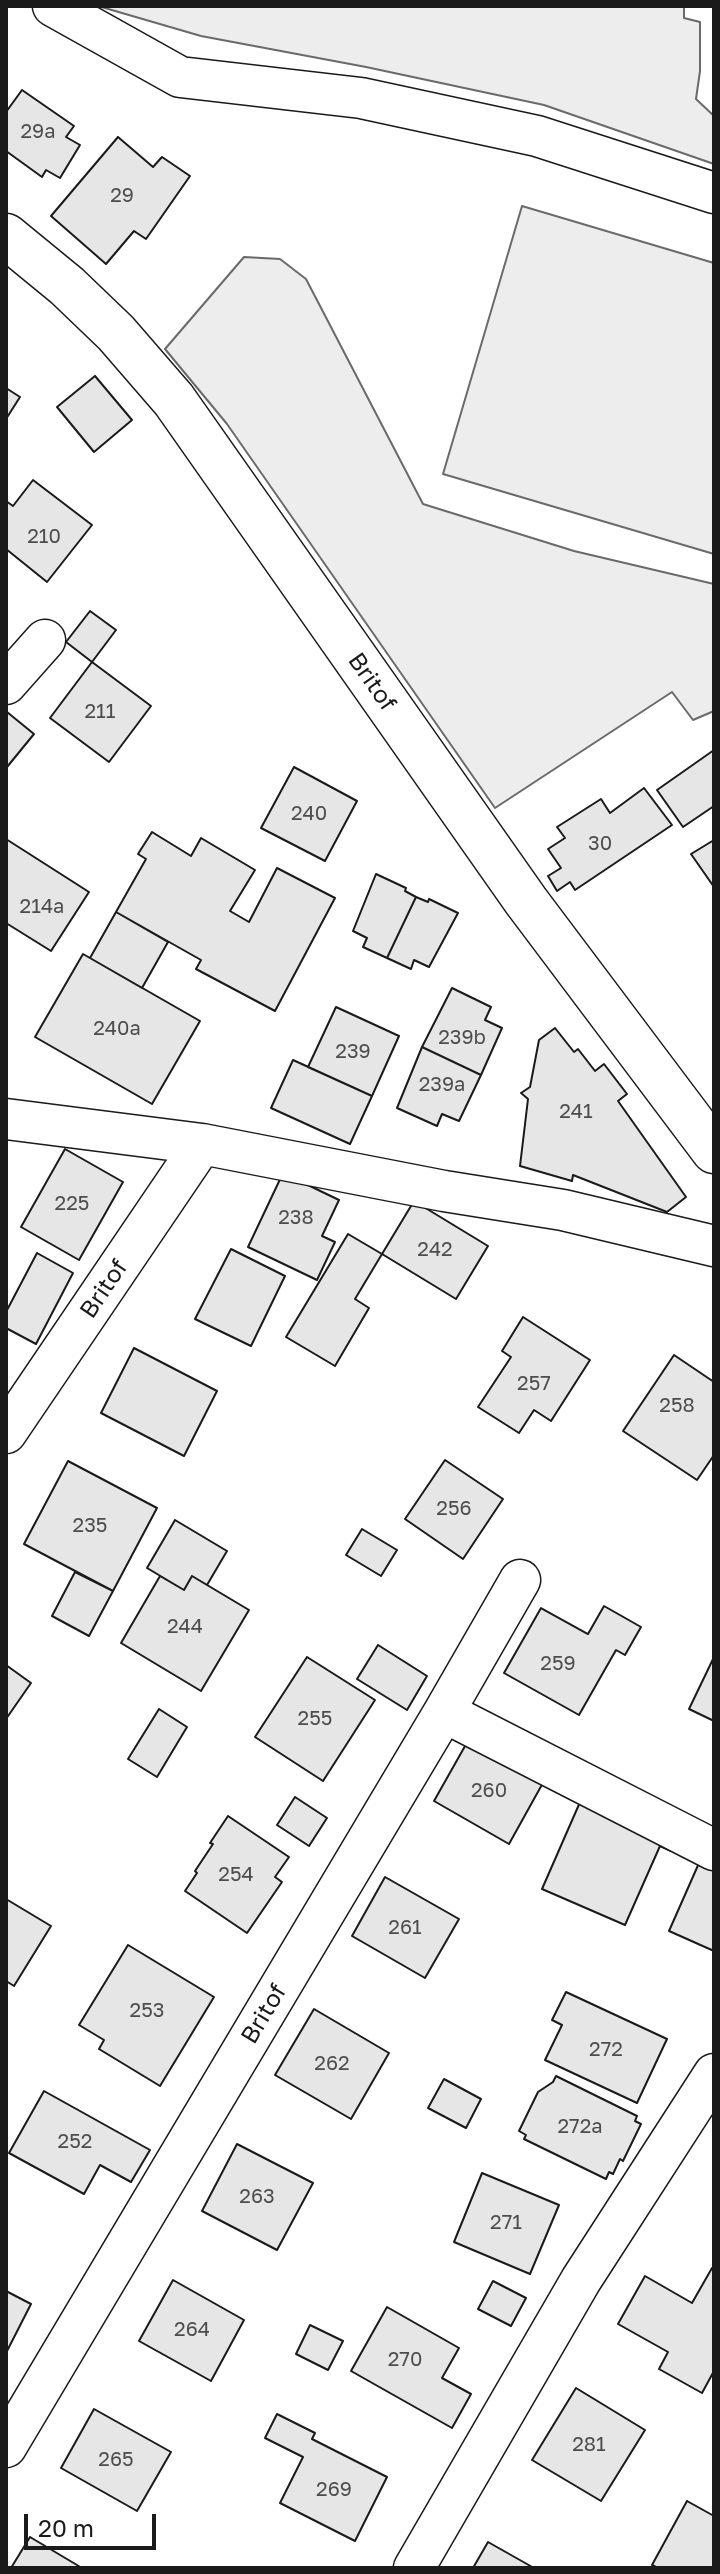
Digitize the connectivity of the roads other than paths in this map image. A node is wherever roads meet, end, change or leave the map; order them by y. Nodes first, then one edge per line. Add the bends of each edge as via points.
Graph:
1 (53, 6) edge
2 (714, 193) edge
3 (6, 236) edge
4 (45, 640) dead end
5 (6, 684) edge
6 (6, 1119) edge
7 (202, 1144) junction
8 (714, 1151) edge
9 (714, 1246) edge
10 (6, 1433) edge
11 (520, 1580) dead end
12 (444, 1712) junction
13 (714, 1850) edge
14 (714, 2074) edge
15 (6, 2447) edge
16 (414, 2568) edge

1 - 2 street via 180,77 361,98 537,136
3 - 8 street, Britof via 116,333 174,400 526,901
4 - 5 street
6 - 7 street
7 - 9 street via 563,1210
7 - 10 street, Britof
11 - 12 street, Britof
12 - 13 street
12 - 15 street, Britof
14 - 16 street via 581,2280

